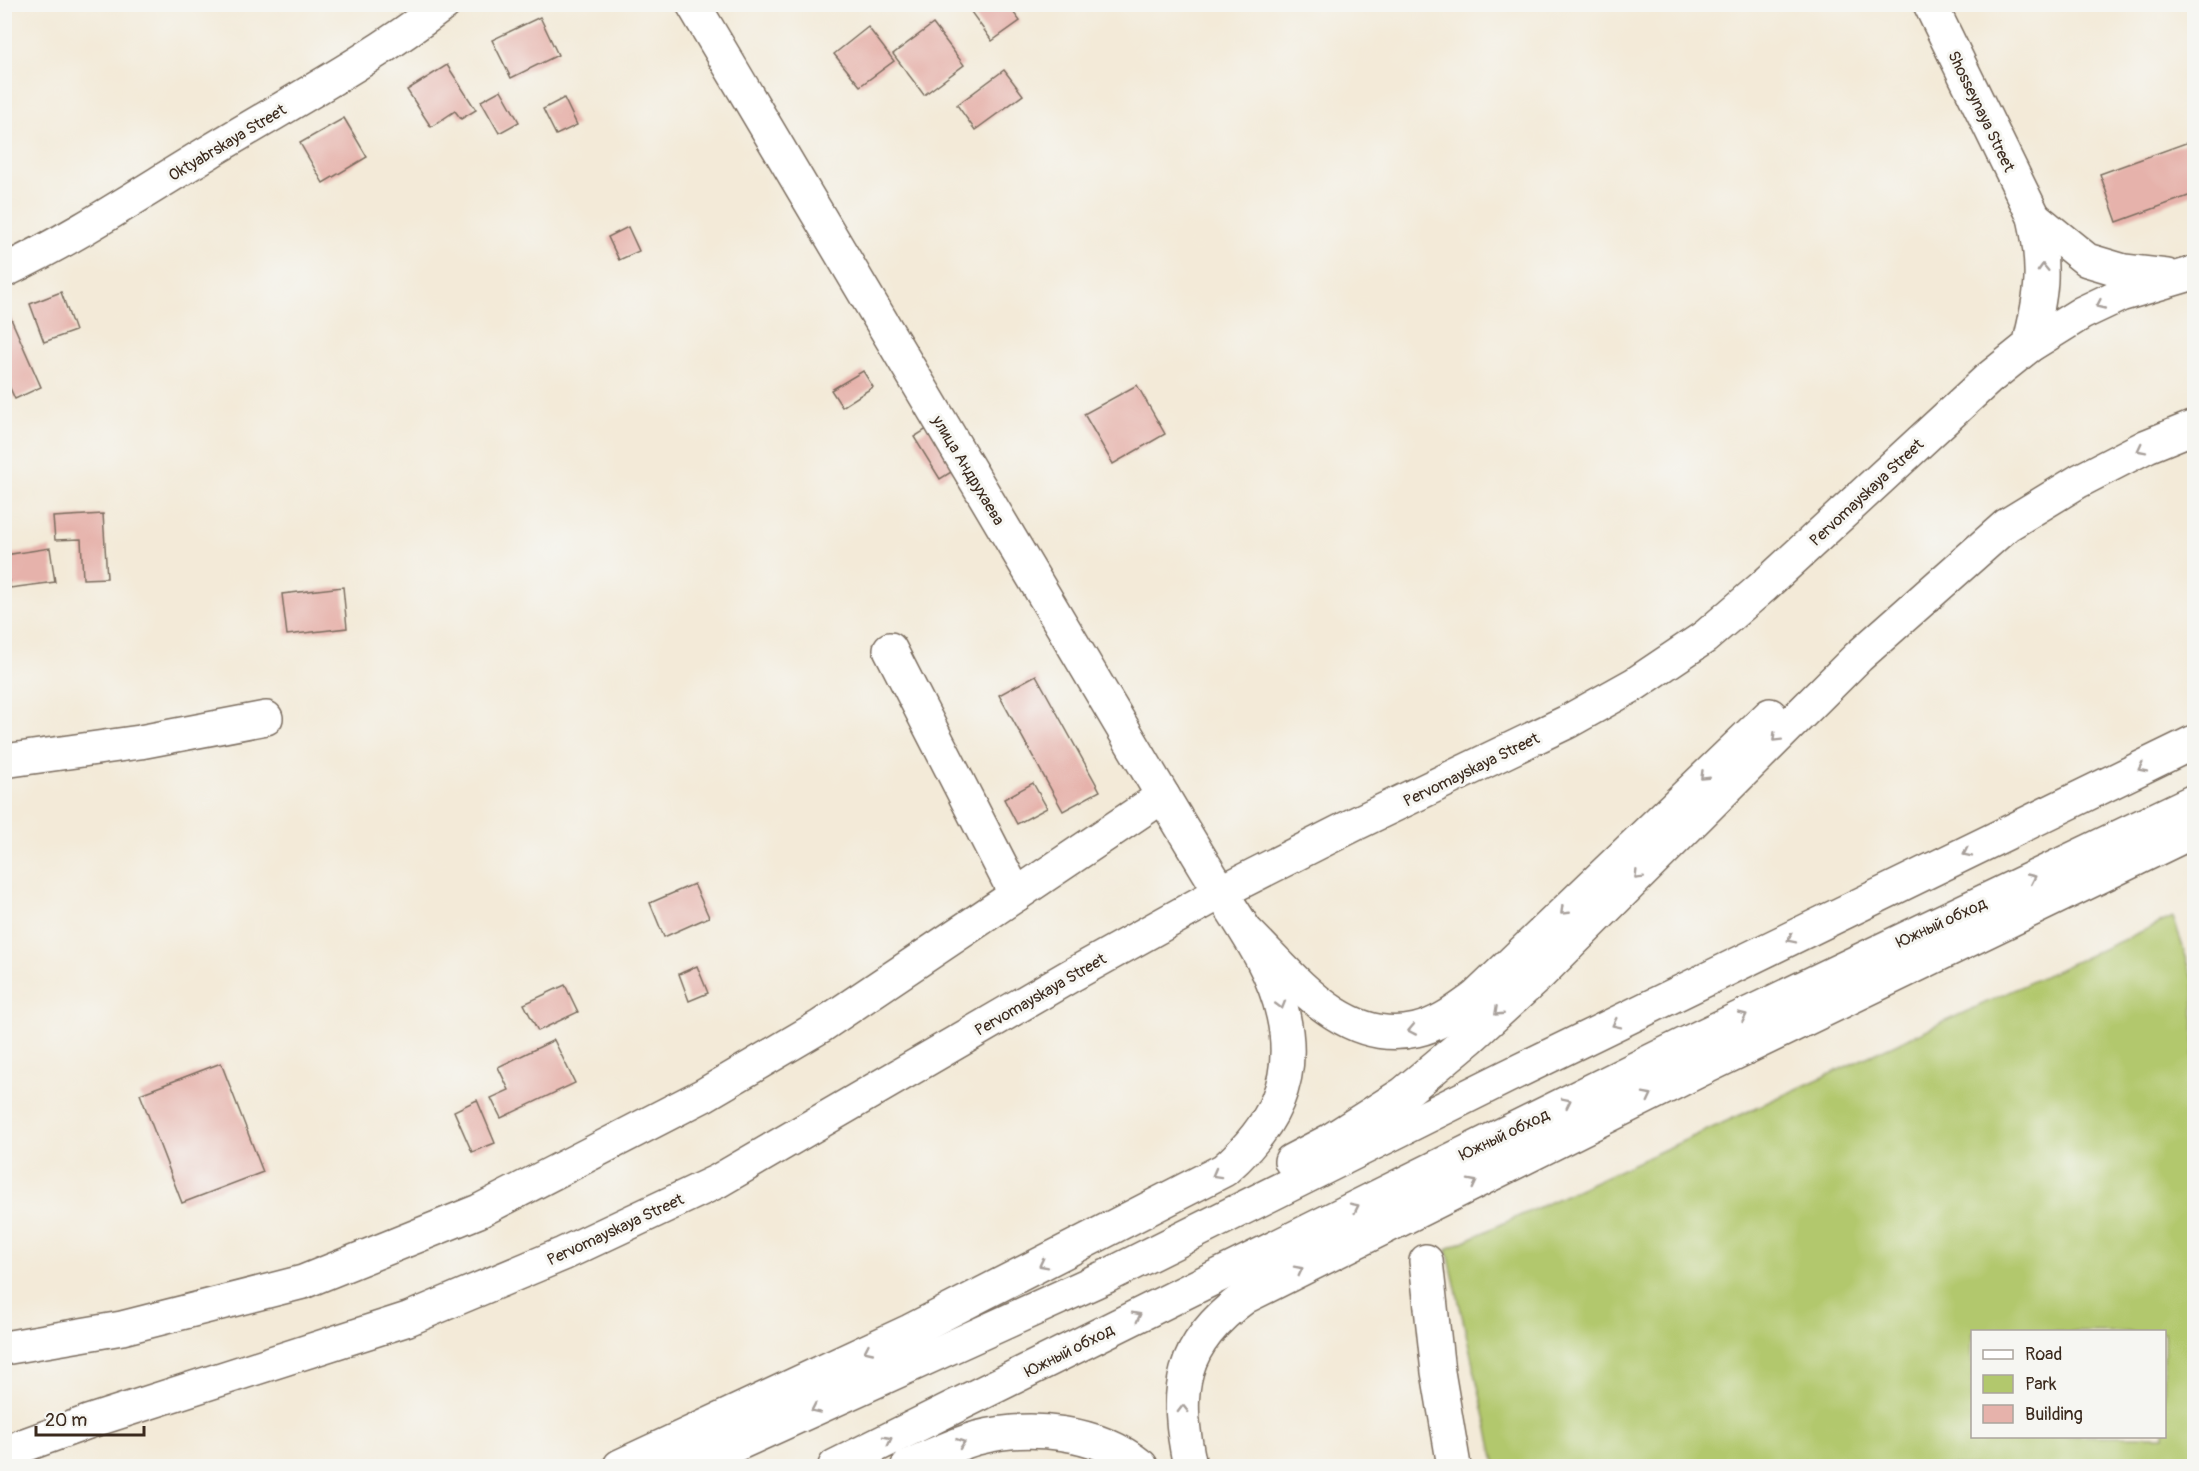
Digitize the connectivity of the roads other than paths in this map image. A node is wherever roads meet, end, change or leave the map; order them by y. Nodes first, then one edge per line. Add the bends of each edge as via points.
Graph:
1 (444, 4) edge
2 (693, 4) edge
3 (1930, 4) edge
4 (2034, 217) junction
5 (4, 271) edge
6 (2186, 275) edge
7 (2029, 346) junction
8 (2194, 427) edge
9 (2007, 525) junction
10 (890, 649) dead end
11 (266, 718) dead end
12 (2194, 742) edge
13 (4, 760) edge
14 (1163, 796) junction
15 (2190, 811) edge
16 (1221, 892) junction
17 (1016, 895) junction
18 (1248, 933) junction
19 (1426, 1261) dead end
20 (4, 1348) edge
21 (887, 1376) junction
22 (4, 1455) edge
23 (620, 1467) edge
24 (689, 1467) edge
25 (835, 1467) edge
26 (908, 1467) edge
27 (1141, 1467) edge
28 (1190, 1467) edge
29 (1454, 1467) edge

1 - 5 main road, Oktyabrskaya Street via 401,37 301,99 49,250
2 - 14 main road, улица Андрухаева
3 - 4 main road, Shosseynaya Street
4 - 6 main road, Shosseynaya Street via 2087,260 2124,272
7 -> 4 main road, Shosseynaya Street via 2043,282 2041,245
6 -> 7 main road, Pervomayskaya Street via 2120,295
7 - 16 main road, Pervomayskaya Street via 1705,637 1567,722
8 -> 9 main road via 2099,471
9 -> 18 main road via 1919,585 1832,657 1476,997 1448,1017 1418,1030 1390,1033 1360,1026 1330,1012
9 -> 21 main road via 1858,657 1540,974 1403,1094 1331,1140
10 - 17 main road
11 - 13 main road via 140,742
12 -> 21 main road via 1127,1266
14 - 16 main road, улица Андрухаева
14 - 17 main road
25 -> 15 main road, Южный обход via 1662,1055
28 -> 15 main road via 1182,1409 1186,1373 1197,1344 1218,1316 1245,1297 1700,1070
16 - 18 main road, улица Андрухаева
16 - 22 main road, Pervomayskaya Street via 718,1181 563,1254 408,1319 88,1422
17 - 20 main road via 821,1026 704,1095 479,1211 303,1282 122,1328
18 -> 23 main road via 1276,990 1284,1017 1285,1074 1269,1122 1249,1148 1224,1170 920,1326
19 - 29 main road via 1437,1372
21 -> 24 main road
26 -> 27 main road via 979,1437 1045,1432 1095,1439

